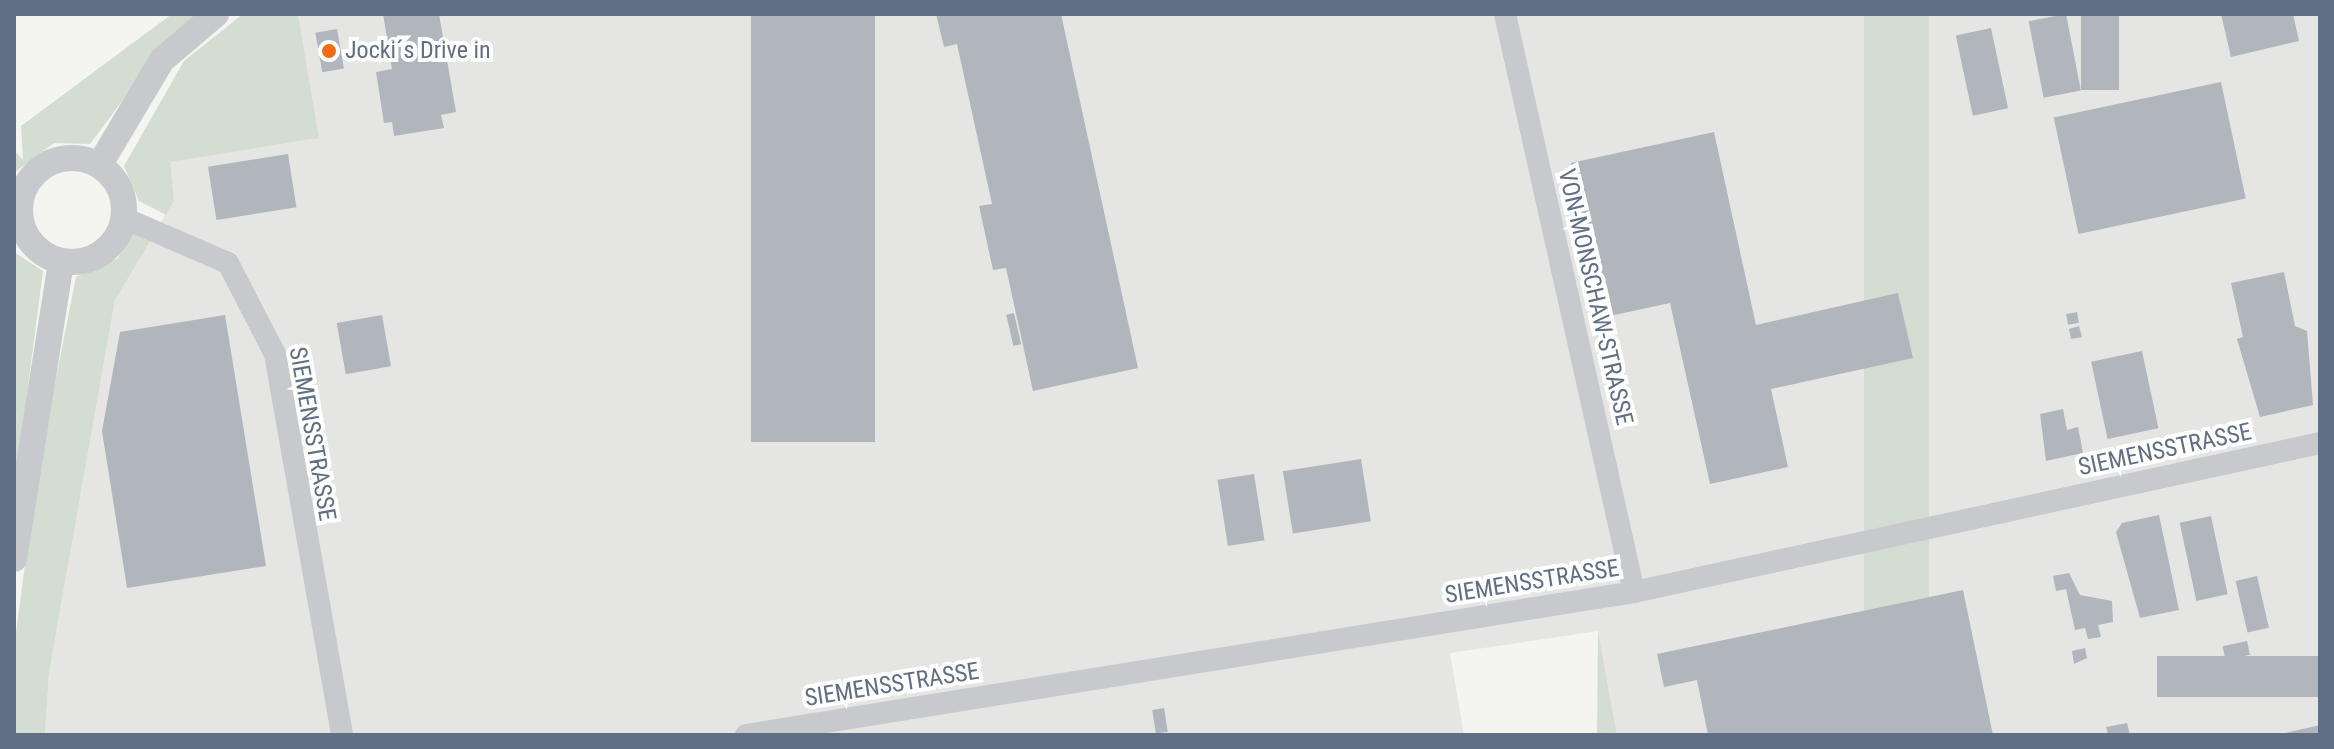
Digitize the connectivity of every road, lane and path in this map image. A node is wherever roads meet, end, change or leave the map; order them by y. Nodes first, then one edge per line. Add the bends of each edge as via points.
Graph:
1 (216, 14) edge
2 (1505, 14) edge
3 (100, 164) junction
4 (124, 218) junction
5 (18, 228) edge
6 (61, 262) junction
7 (2320, 443) edge
8 (14, 559) edge
9 (1634, 592) junction
10 (342, 735) edge
11 (746, 735) edge

1 - 3 street via 162,60
2 - 9 street, VON-MONSCHAW-STRASSE
3 - 4 street via 120,187
3 - 5 street via 69,156 40,167 21,192
4 - 6 street via 113,244 90,260
4 - 10 street, SIEMENSSTRASSE via 228,263 275,354
5 - 6 street via 35,249
6 - 8 street
7 - 9 street, SIEMENSSTRASSE
9 - 11 street, SIEMENSSTRASSE

